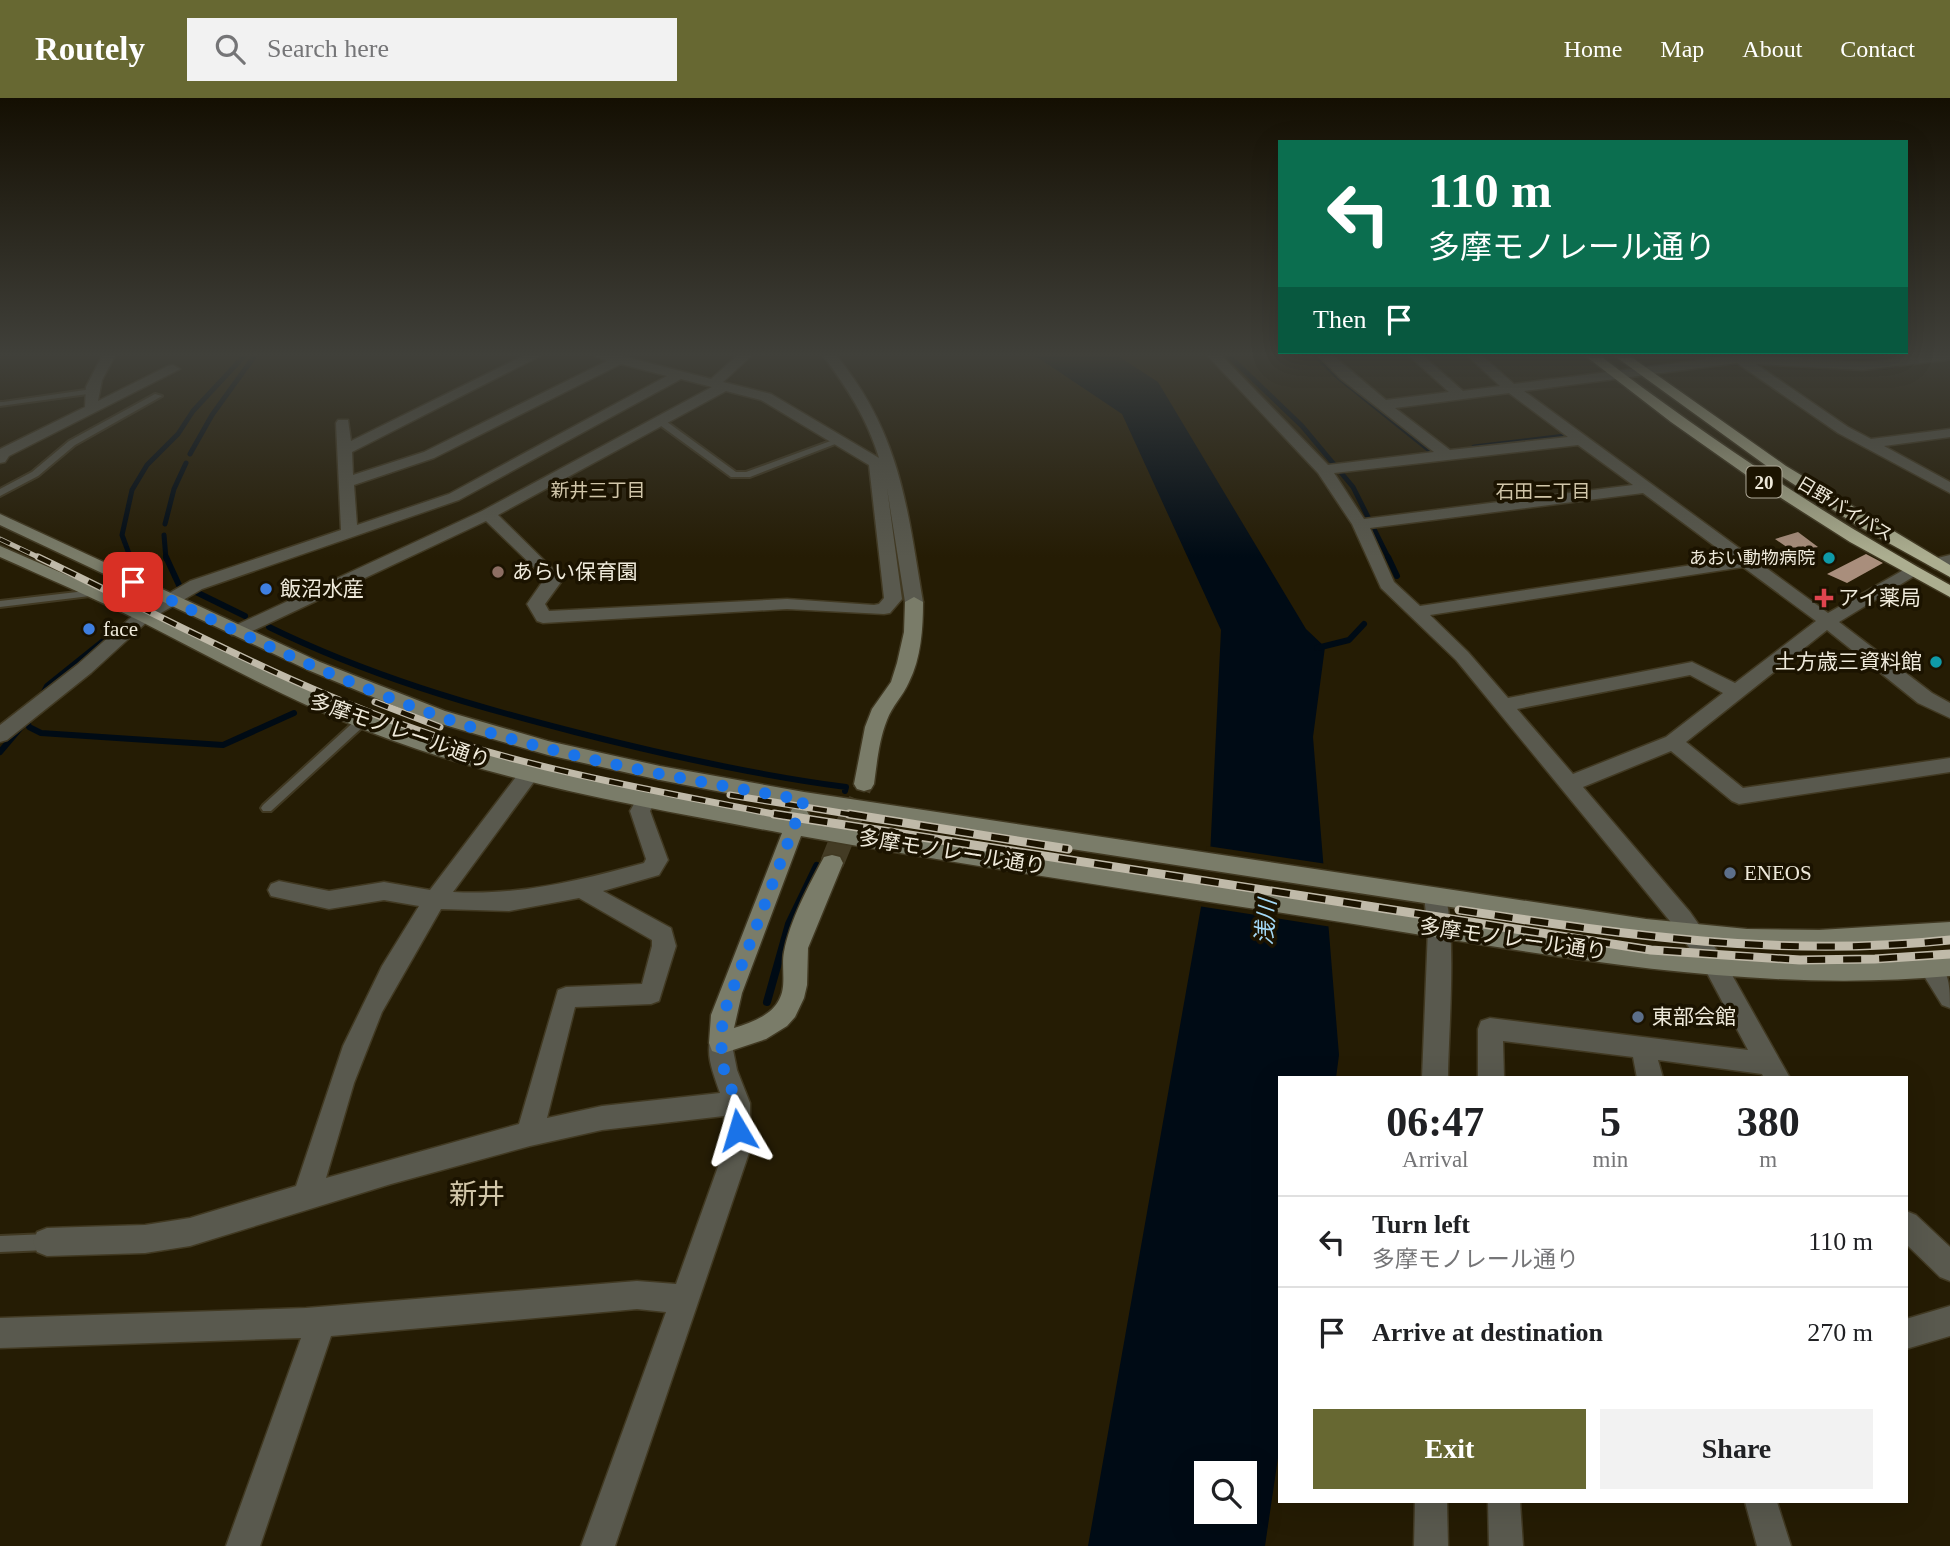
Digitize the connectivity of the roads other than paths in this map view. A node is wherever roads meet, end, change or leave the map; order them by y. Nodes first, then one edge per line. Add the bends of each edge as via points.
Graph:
1 (660, 421) edge
2 (64, 422) edge
3 (111, 422) edge
4 (401, 422) edge
5 (497, 422) edge
6 (592, 422) edge
7 (659, 422) edge
8 (807, 422) edge
9 (873, 422) edge
10 (1280, 422) edge
11 (1404, 422) edge
12 (1557, 422) edge
13 (1680, 422) edge
14 (1711, 422) edge
15 (1835, 422) edge
16 (343, 423) dead end
17 (1950, 433) edge
18 (1582, 440) junction
19 (839, 441) junction
20 (1869, 444) junction
21 (344, 450) junction
22 (1447, 455) junction
23 (0, 459) edge
24 (876, 463) junction
25 (1333, 469) junction
26 (893, 473) junction
27 (346, 483) junction
28 (1646, 488) junction
29 (1950, 488) edge
30 (0, 493) edge
31 (488, 514) junction
32 (0, 519) edge
33 (1368, 523) junction
34 (349, 533) junction
35 (0, 551) edge
36 (1745, 562) junction
37 (1945, 565) edge
38 (1913, 572) junction
39 (1950, 592) edge
40 (94, 593) junction
41 (170, 600) junction
42 (914, 602) joint
43 (0, 604) edge
44 (1417, 612) junction
45 (143, 616) junction
46 (1827, 621) junction
47 (238, 631) junction
48 (1736, 692) junction
49 (1502, 706) junction
50 (1950, 711) edge
51 (362, 721) junction
52 (0, 735) edge
53 (1673, 742) junction
54 (1950, 765) edge
55 (529, 774) junction
56 (864, 783) tunnel mouth
57 (1569, 784) junction
58 (646, 800) junction
59 (804, 800) junction
60 (267, 808) dead end
61 (794, 827) junction
62 (832, 863) tunnel mouth
63 (584, 888) junction
64 (279, 890) dead end
65 (1428, 896) junction
66 (434, 900) junction
67 (1431, 927) junction
68 (1950, 931) edge
69 (1693, 933) junction
70 (1715, 966) junction
71 (1940, 967) edge
72 (1950, 998) edge
73 (721, 1043) junction
74 (1643, 1047) junction
75 (1773, 1071) edge
76 (1435, 1076) edge
77 (1491, 1076) edge
78 (1650, 1076) edge
79 (737, 1103) junction
80 (530, 1134) junction
81 (306, 1197) junction
82 (1908, 1228) edge
83 (47, 1242) joint
84 (0, 1244) edge
85 (1950, 1267) edge
86 (683, 1299) junction
87 (1950, 1321) edge
88 (321, 1322) junction
89 (0, 1333) edge
90 (1908, 1333) edge
91 (1431, 1503) edge
92 (1504, 1503) edge
93 (1761, 1503) edge
94 (243, 1546) edge
95 (598, 1546) edge
96 (1431, 1546) edge
97 (1506, 1546) edge
98 (1774, 1546) edge

1 - 19 lane via 734,475 747,475
2 - 23 street
3 - 30 lane
4 - 21 street
5 - 27 street via 429,456
6 - 34 street via 454,496
7 - 31 street
8 - 19 street
9 - 26 street
10 - 25 street
11 - 22 street
12 - 18 street
13 - 38 highway, 日野バイパス / 20 via 1749,472
14 - 37 highway, 日野バイパス / 20 via 1810,491
15 - 20 street
16 - 21 street
17 - 20 street
18 - 22 street
18 - 28 street
19 - 24 street
20 - 29 street
21 - 27 street
22 - 25 street
24 - 26 street
24 - 31 street via 893,599 884,609 787,604 543,617 536,604 553,577
25 - 33 street
26 - 42 street
27 - 34 street
28 - 33 street
28 - 36 street
31 - 47 street
32 - 41 main road, 多摩モノレール通り
33 - 44 street via 1387,584
34 - 41 street via 222,575
35 - 40 main road, 多摩モノレール通り
36 - 44 street
36 - 46 street
38 - 39 highway, 日野バイパス / 20
38 - 46 street
40 - 43 lane
40 - 45 main road, 多摩モノレール通り
41 - 45 street
41 - 47 main road, 多摩モノレール通り
42 - 56 main road via 907,659 882,710
44 - 49 street via 1462,656
45 - 51 main road, 多摩モノレール通り via 279,687
45 - 52 street
46 - 48 street
46 - 50 street via 1925,698
47 - 59 main road, 多摩モノレール通り via 438,716 488,731 660,773
48 - 49 street via 1692,668
48 - 53 street
49 - 57 street
51 - 55 main road, 多摩モノレール通り
51 - 60 lane
53 - 54 street via 1739,796
53 - 57 street
55 - 58 main road, 多摩モノレール通り
55 - 66 street
57 - 69 street
58 - 61 main road, 多摩モノレール通り
58 - 63 street via 640,811 657,860 651,869
59 - 61 main road
59 - 65 main road, 多摩モノレール通り
61 - 67 main road, 多摩モノレール通り
61 - 73 main road via 730,993
62 - 73 main road via 801,933 793,960 793,998 784,1014 758,1031
63 - 66 street via 509,902
63 - 80 street via 663,935 664,946 652,994 566,997
64 - 66 street via 329,900 384,891
65 - 67 street
65 - 69 main road, 多摩モノレール通り
66 - 81 street via 355,1045
67 - 70 main road, 多摩モノレール通り
67 - 76 street
68 - 69 main road, 多摩モノレール通り via 1819,939
69 - 70 street
70 - 71 main road, 多摩モノレール通り via 1844,971
70 - 75 street
71 - 72 street
73 - 79 street via 724,1070
74 - 75 street
74 - 77 street via 1490,1028
74 - 78 street
79 - 80 street via 602,1118
79 - 86 street via 733,1166
80 - 81 street
81 - 83 street via 190,1232 145,1239
82 - 85 street
83 - 84 lane
86 - 88 street via 637,1295
86 - 95 street
87 - 90 street
88 - 89 street
88 - 94 street
91 - 96 street
92 - 97 street
93 - 98 street

